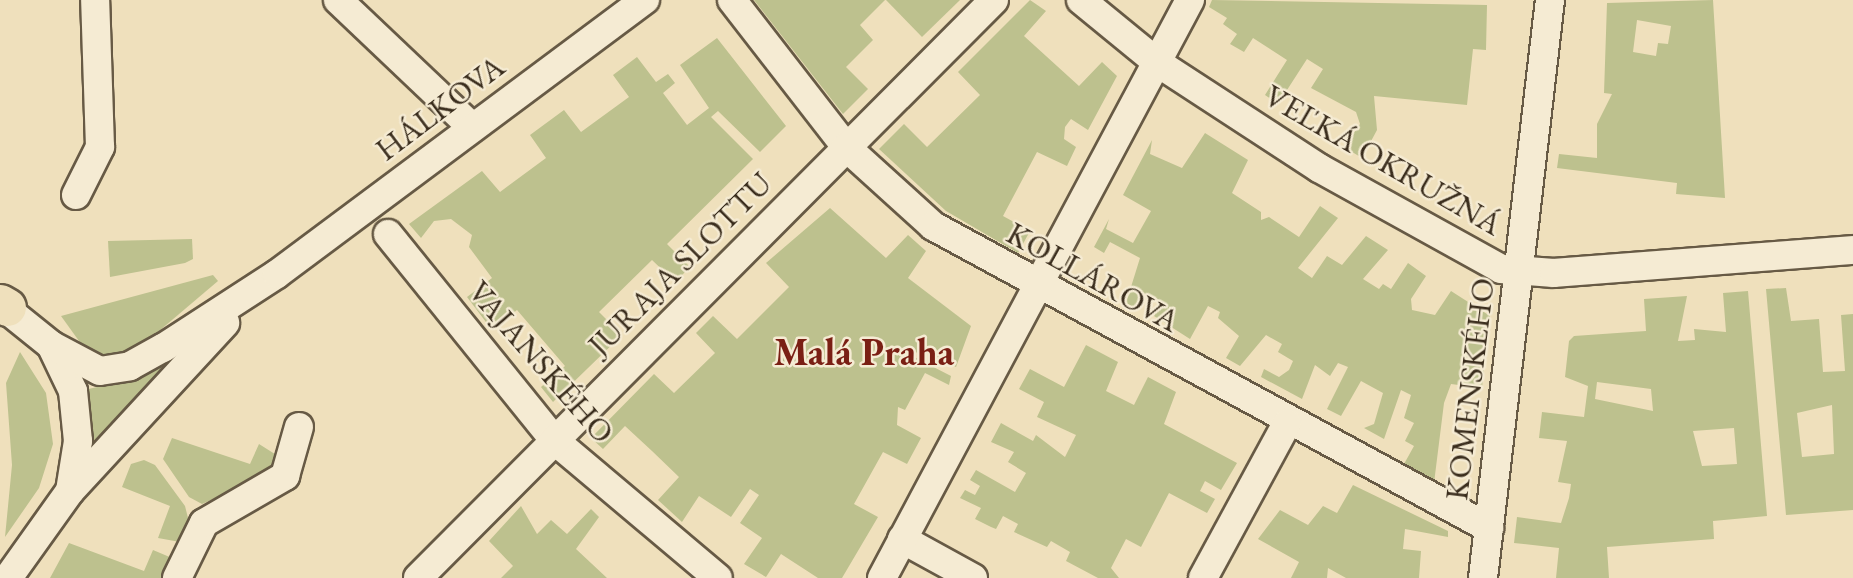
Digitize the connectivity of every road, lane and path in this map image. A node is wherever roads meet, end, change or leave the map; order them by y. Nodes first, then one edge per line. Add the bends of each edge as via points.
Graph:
1 (95, 0) edge
2 (338, 0) edge
3 (645, 0) edge
4 (732, 0) edge
5 (994, 0) edge
6 (1082, 0) edge
7 (1190, 0) edge
8 (1550, 0) edge
9 (1158, 63) junction
10 (472, 127) junction
11 (846, 147) junction
12 (76, 195) dead end
13 (388, 234) dead end
14 (1853, 250) edge
15 (1518, 271) junction
16 (277, 274) junction
17 (1039, 288) junction
18 (2, 305) edge
19 (51, 345) junction
20 (1287, 423) junction
21 (299, 427) dead end
22 (554, 440) junction
23 (70, 491) junction
24 (1489, 528) junction
25 (902, 539) junction
26 (8, 578) edge
27 (177, 578) edge
28 (418, 578) edge
29 (718, 578) edge
30 (882, 578) edge
31 (973, 578) edge
32 (1203, 578) edge
33 (1483, 578) edge

1 - 12 street via 100,147
2 - 10 street
3 - 10 street, HÁLKOVA
4 - 11 street, KOLLÁROVA
5 - 11 street, JURAJA SLOTTU
6 - 9 street, VEĽKÁ OKRUŽNÁ
7 - 9 street
8 - 15 street, KOMENSKÉHO
9 - 15 street, VEĽKÁ OKRUŽNÁ via 1438,240
9 - 17 street
10 - 16 street, HÁLKOVA
11 - 17 street, KOLLÁROVA via 933,226
11 - 22 street, JURAJA SLOTTU
13 - 22 street, VAJANSKÉHO
14 - 15 street, VEĽKÁ OKRUŽNÁ
15 - 24 street, KOMENSKÉHO
16 - 19 street, HÁLKOVA via 123,369 94,371
16 - 23 street, HÁLKOVA via 197,349
17 - 20 street, KOLLÁROVA
17 - 25 street
18 - 19 street, HÁLKOVA
19 - 23 street via 76,411
20 - 24 street, KOLLÁROVA
20 - 32 street
21 - 27 street via 285,476 204,523
22 - 28 street, JURAJA SLOTTU
22 - 29 street, VAJANSKÉHO
23 - 26 street, HÁLKOVA
24 - 33 street, KOMENSKÉHO
25 - 30 street
25 - 31 street

